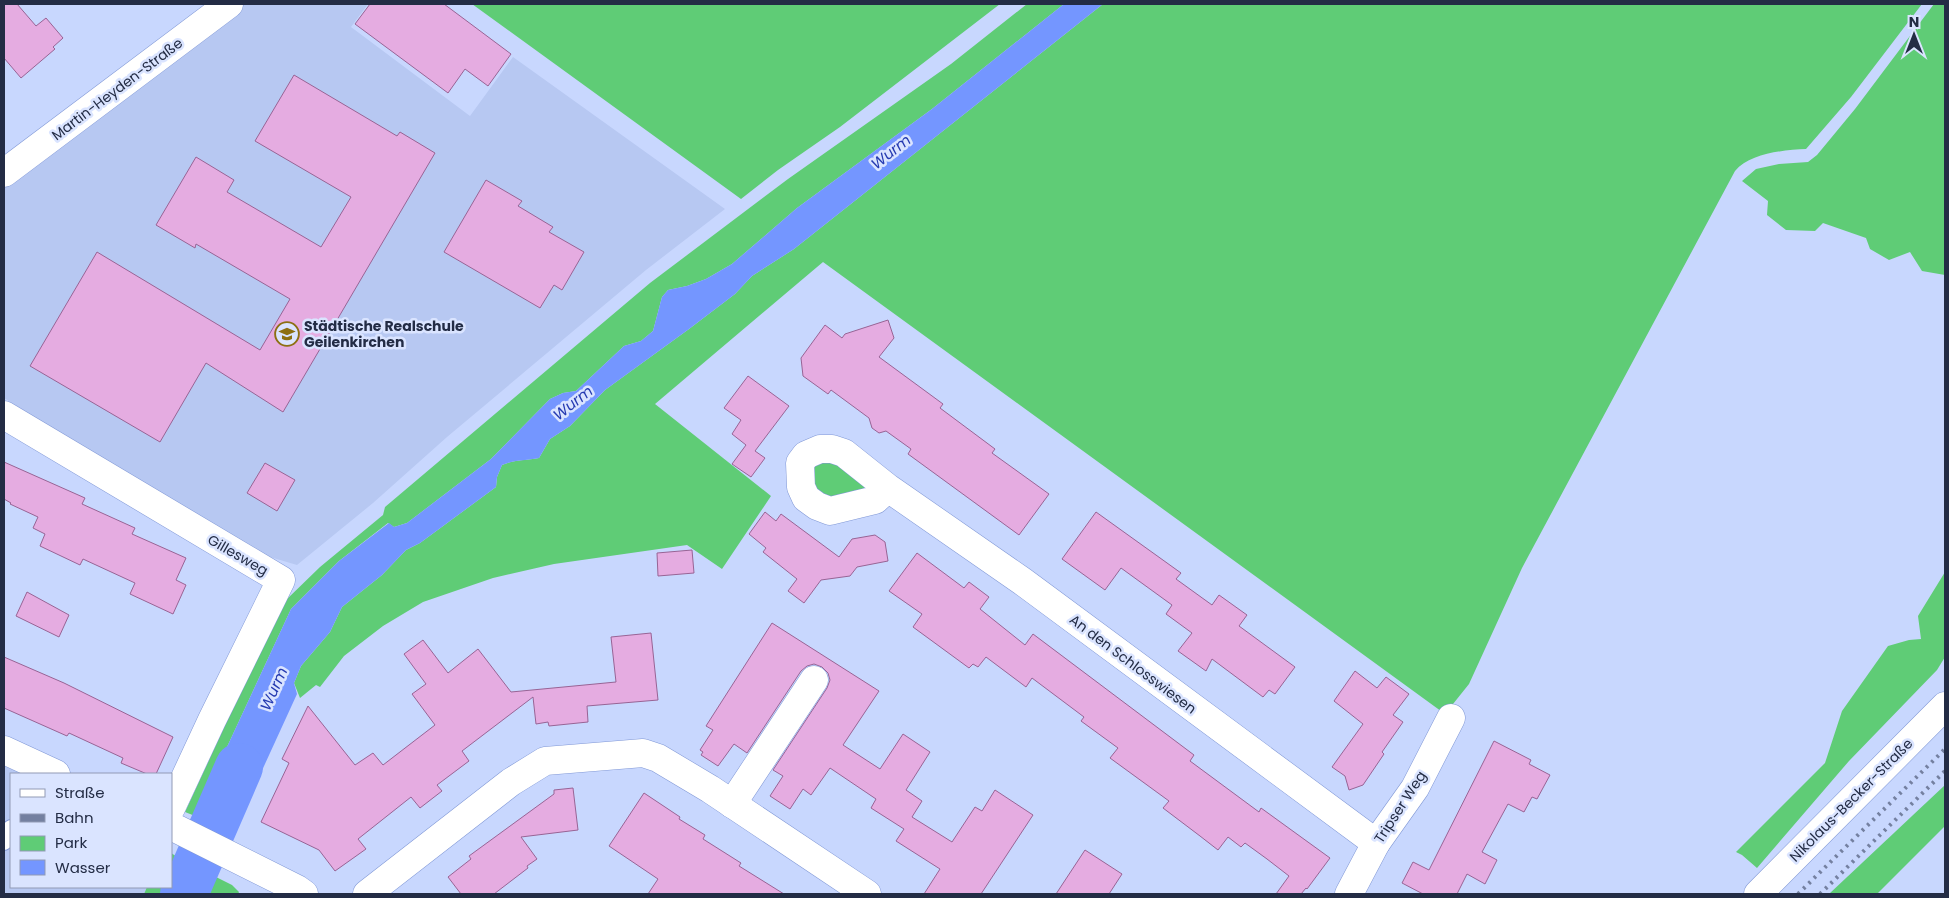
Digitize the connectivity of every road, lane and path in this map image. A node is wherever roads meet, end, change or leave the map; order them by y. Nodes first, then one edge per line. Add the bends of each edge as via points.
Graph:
1 (229, 4) edge
2 (4, 173) edge
3 (4, 415) edge
4 (888, 488) dead end
5 (814, 680) dead end
6 (1945, 706) edge
7 (1451, 718) dead end
8 (4, 750) edge
9 (48, 773) edge
10 (732, 804) junction
11 (172, 821) edge
12 (10, 830) edge
13 (4, 842) edge
14 (1376, 843) junction
15 (304, 894) edge
16 (367, 894) edge
17 (867, 894) edge
18 (1349, 894) edge
19 (1758, 894) edge

1 - 2 street, Martin-Heyden-Straße
3 - 11 street, Gillesweg via 281,580 212,720
4 - 14 street, An den Schlosswiesen via 1022,581
5 - 10 street
6 - 19 street, Nikolaus-Becker-Straße
7 - 14 street, Tripser Weg via 1415,788
8 - 9 street
10 - 16 street via 658,758 643,753 545,761 510,782
10 - 17 street
11 - 15 street
12 - 13 lane
14 - 18 street, Tripser Weg

